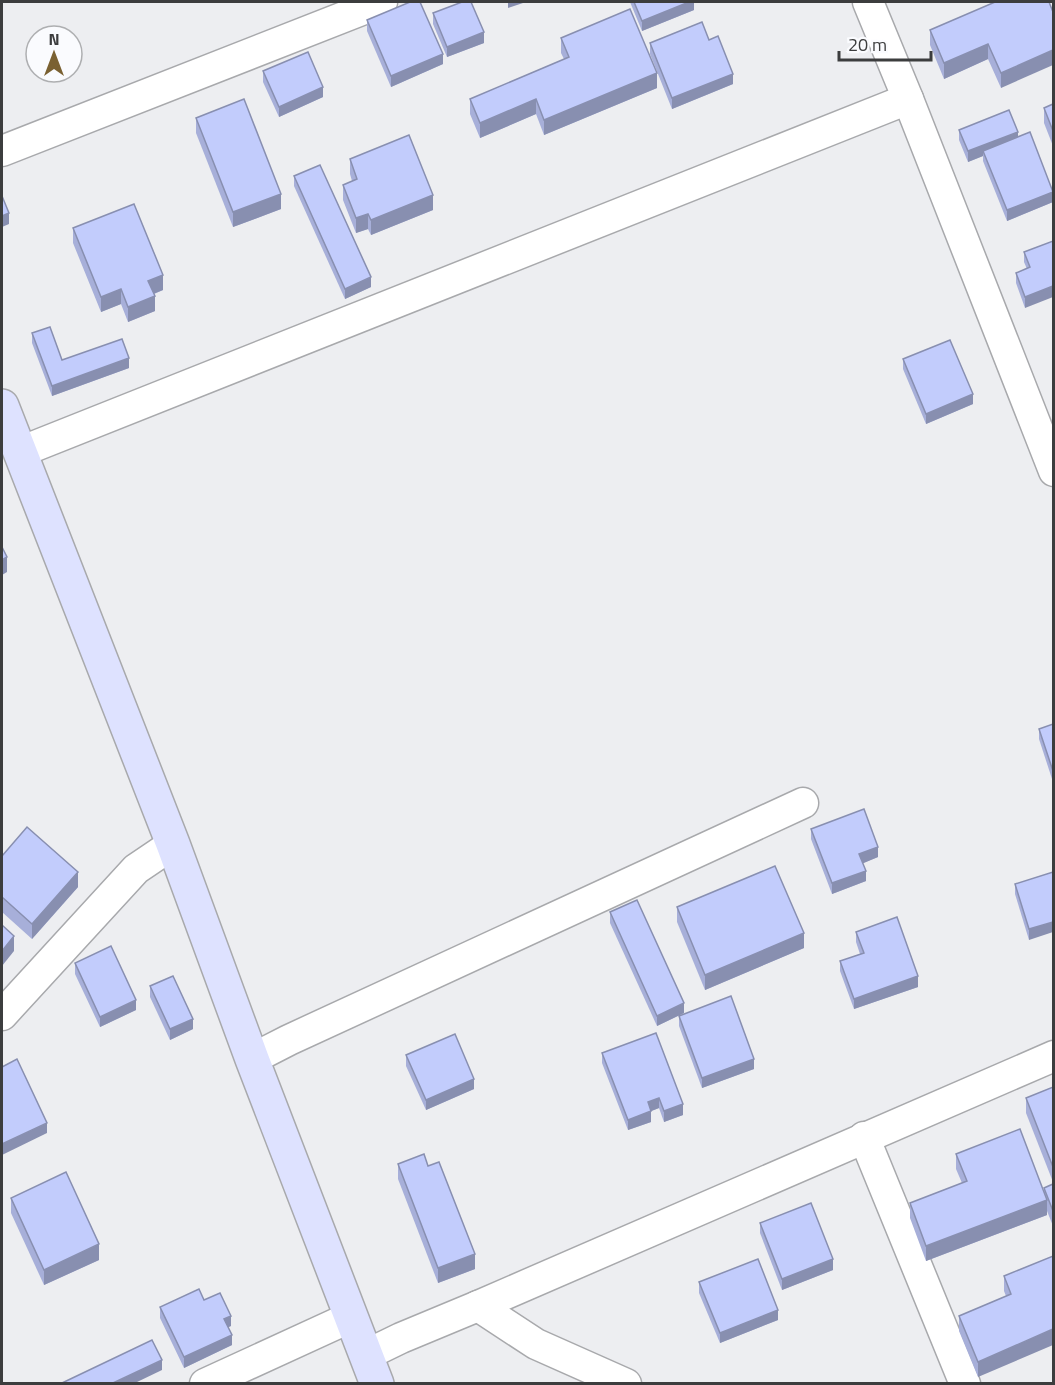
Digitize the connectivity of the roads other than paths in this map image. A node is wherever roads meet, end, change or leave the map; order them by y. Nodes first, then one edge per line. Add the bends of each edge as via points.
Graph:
1 (382, 2) edge
2 (868, 2) edge
3 (908, 99) junction
4 (2, 152) edge
5 (8, 428) edge
6 (1053, 471) edge
7 (803, 803) dead end
8 (172, 844) junction
9 (2, 1015) edge
10 (1053, 1056) edge
11 (252, 1059) junction
12 (864, 1137) junction
13 (478, 1306) junction
14 (351, 1317) junction
15 (371, 1369) edge
16 (205, 1383) edge
17 (626, 1383) edge
18 (965, 1383) edge

1 - 4 street
2 - 3 street
3 - 5 street
3 - 6 street
5 - 8 street
7 - 11 street
8 - 9 street via 136,869
8 - 11 street
10 - 12 street
11 - 14 street
12 - 13 street
12 - 18 street
13 - 15 street via 401,1338
13 - 17 street via 536,1344
14 - 15 street
14 - 16 street

